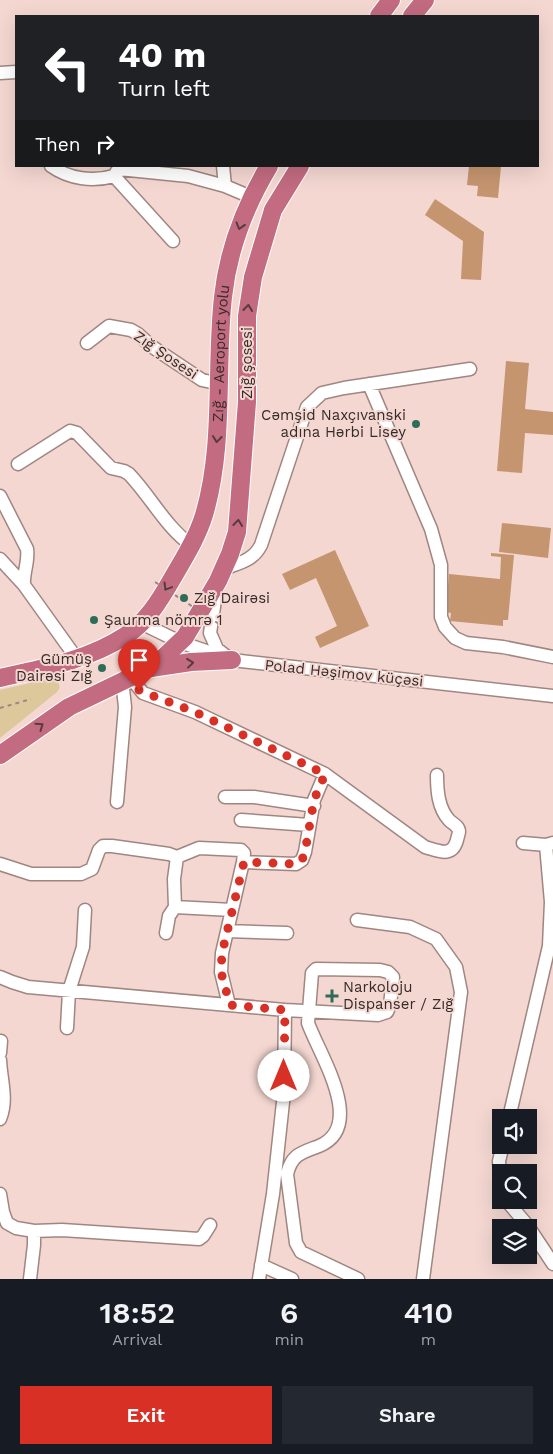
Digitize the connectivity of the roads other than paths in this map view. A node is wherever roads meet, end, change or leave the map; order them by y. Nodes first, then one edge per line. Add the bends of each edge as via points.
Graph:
1 (391, 0) edge
2 (425, 0) edge
3 (380, 15) edge
4 (413, 15) edge
5 (15, 72) edge
6 (0, 73) edge
7 (53, 167) edge
8 (223, 167) edge
9 (268, 167) edge
10 (299, 167) edge
11 (117, 170) edge
12 (225, 186) junction
13 (251, 197) junction
14 (173, 241) dead end
15 (88, 343) dead end
16 (470, 370) dead end
17 (220, 384) junction
18 (369, 384) junction
19 (18, 464) dead end
20 (0, 496) edge
21 (191, 544) junction
22 (0, 559) edge
23 (220, 575) junction
24 (24, 585) junction
25 (141, 623) junction
26 (180, 642) junction
27 (553, 657) edge
28 (77, 659) junction
29 (232, 660) junction
30 (148, 668) junction
31 (0, 678) edge
32 (126, 678) junction
33 (553, 696) edge
34 (0, 755) edge
35 (325, 774) junction
36 (437, 775) dead end
37 (225, 797) dead end
38 (117, 802) dead end
39 (314, 806) junction
40 (242, 820) dead end
41 (310, 825) junction
42 (523, 843) dead end
43 (550, 844) edge
44 (177, 857) junction
45 (244, 862) junction
46 (0, 864) edge
47 (176, 907) junction
48 (86, 910) dead end
49 (232, 910) junction
50 (356, 920) dead end
51 (227, 931) junction
52 (287, 933) dead end
53 (166, 934) dead end
54 (0, 977) edge
55 (69, 991) junction
56 (230, 1005) junction
57 (285, 1010) junction
58 (308, 1012) junction
59 (67, 1028) dead end
60 (1, 1041) edge
61 (0, 1053) edge
62 (0, 1060) edge
63 (511, 1109) edge
64 (0, 1119) edge
65 (0, 1194) edge
66 (514, 1209) edge
67 (210, 1225) dead end
68 (34, 1231) junction
69 (553, 1264) edge
70 (261, 1266) junction
71 (30, 1279) edge
72 (34, 1279) edge
73 (259, 1279) edge
74 (292, 1279) edge
75 (358, 1279) edge
76 (423, 1279) edge

1 - 3 highway
2 - 4 highway
5 - 6 street
7 - 11 street via 72,176 102,180
8 - 12 street
9 - 13 highway, Zığ - Aeroport yolu
23 -> 10 highway, Zığ şosesi via 234,544 238,517 247,402 247,316 252,284 274,210
11 - 12 street via 188,176
11 - 14 street
12 - 13 street
13 -> 17 highway, Zığ - Aeroport yolu via 234,245 223,296
15 - 17 street, Zığ Şosesi via 109,326 130,330 202,380
16 - 18 street
17 -> 21 highway, Zığ - Aeroport yolu via 217,439 209,492 204,515
18 - 23 street via 322,393 307,407 261,545 253,557
18 - 27 street via 431,529 441,565 441,616 445,627 455,638 466,643
19 - 21 street via 70,431 77,433 111,468 129,474 170,525
20 - 24 street via 26,548
21 -> 25 highway, Zığ - Aeroport yolu via 164,592
22 - 24 street
23 - 26 highway, Zığ şosesi
23 - 29 street via 210,633 217,649
24 - 28 street
25 - 26 street, Polad Həşimov küçəsi
25 - 28 highway, Zığ - Aeroport yolu via 114,643
26 - 29 street, Polad Həşimov küçəsi
26 - 30 highway, Zığ şosesi
28 - 31 highway, Zığ - Aeroport yolu
30 -> 29 highway
29 - 33 street, Polad Həşimov küçəsi
30 - 32 highway
34 -> 32 highway via 69,707
32 - 35 street via 143,692 195,712
32 - 38 street
35 - 36 street via 425,847 450,851 455,847 459,832 442,808
35 - 39 street
37 - 39 street via 254,797
39 - 41 street
40 - 41 street
41 - 45 street via 305,852 296,864
42 - 43 street
43 - 63 street via 549,946
44 - 45 street via 199,848 232,849 244,853
44 - 46 street via 103,846 92,869 81,874 31,874
44 - 47 street via 174,879
45 - 49 street
47 - 49 street
47 - 53 street via 169,916
48 - 55 street via 83,947
49 - 51 street
50 - 76 street via 410,927 436,940 456,968 461,992
51 - 52 street
51 - 56 street via 221,972
54 - 55 street via 28,987
55 - 56 street
55 - 59 street
56 - 57 street
57 - 58 street
57 - 70 street via 284,1093
58 - 58 street via 378,1015 387,1012 393,977 380,970 316,969 312,972
58 - 75 street via 308,1023 334,1083 340,1104 340,1120 324,1144 296,1155 290,1164 287,1174 296,1243 301,1252
60 - 61 street
62 - 64 street via 4,1108
65 - 68 street via 7,1223
66 - 69 street
67 - 68 street via 199,1239
68 - 71 street
70 - 73 street
70 - 74 street
71 - 72 street

